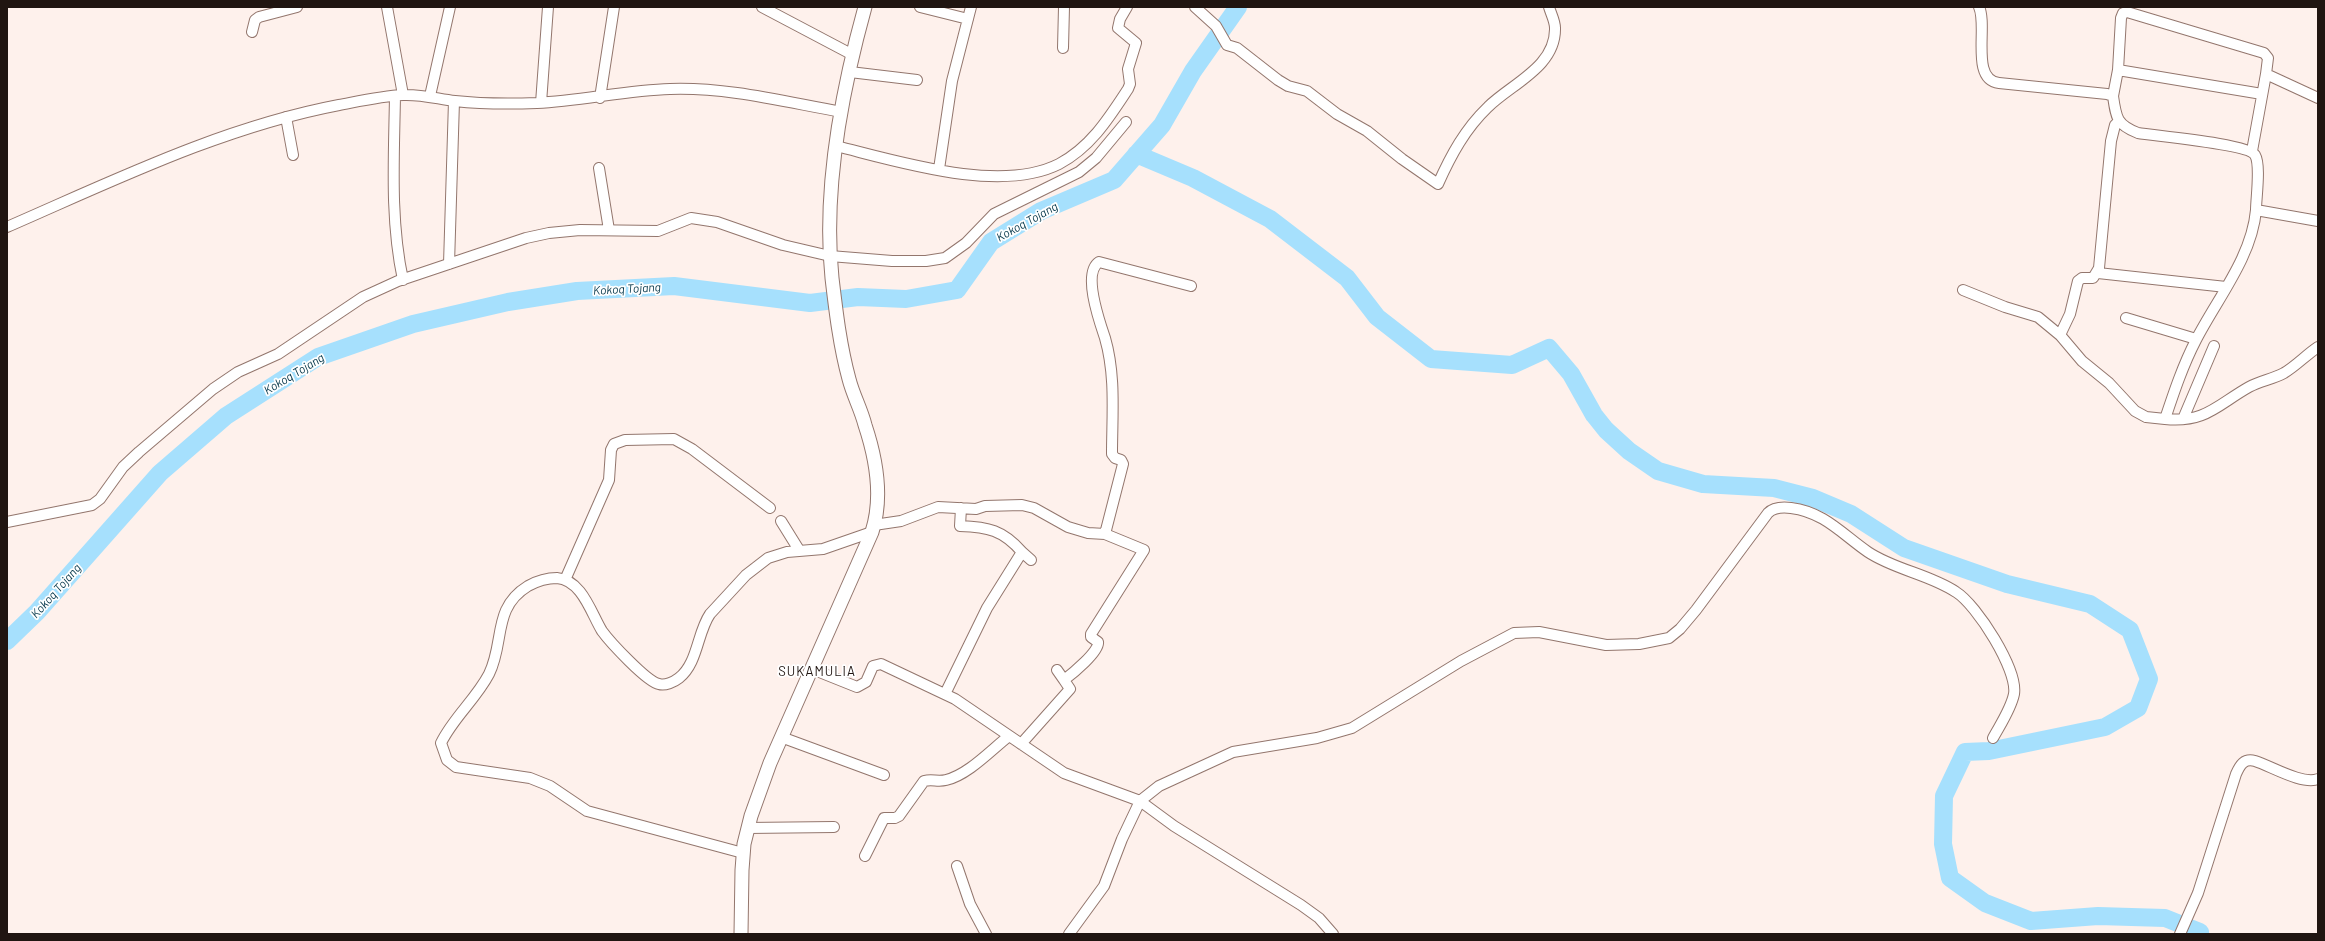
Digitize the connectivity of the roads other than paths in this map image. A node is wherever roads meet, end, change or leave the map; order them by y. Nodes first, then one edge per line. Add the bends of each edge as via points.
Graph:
1 (297, 7) edge
2 (387, 7) edge
3 (450, 7) edge
4 (548, 7) edge
5 (614, 7) edge
6 (762, 7) edge
7 (865, 7) edge
8 (920, 7) edge
9 (971, 7) edge
10 (1064, 7) edge
11 (1127, 7) edge
12 (1195, 7) edge
13 (1549, 7) edge
14 (1979, 7) edge
15 (968, 19) junction
16 (252, 32) dead end
17 (1063, 48) dead end
18 (853, 55) junction
19 (2118, 70) junction
20 (850, 72) junction
21 (2266, 74) junction
22 (917, 80) dead end
23 (2262, 94) junction
24 (399, 96) junction
25 (430, 96) junction
26 (2113, 96) junction
27 (600, 98) junction
28 (2318, 98) edge
29 (454, 101) junction
30 (541, 103) junction
31 (842, 112) junction
32 (286, 117) junction
33 (1126, 122) dead end
34 (2118, 122) junction
35 (836, 146) junction
36 (2252, 151) junction
37 (293, 155) dead end
38 (599, 168) dead end
39 (939, 170) junction
40 (2256, 210) junction
41 (2318, 221) edge
42 (608, 225) junction
43 (7, 227) edge
44 (830, 256) junction
45 (448, 264) junction
46 (2098, 273) junction
47 (403, 280) junction
48 (1191, 286) dead end
49 (2226, 287) junction
50 (1963, 290) dead end
51 (2126, 318) dead end
52 (2061, 336) junction
53 (2196, 339) junction
54 (2214, 346) dead end
55 (2318, 347) edge
56 (2165, 419) junction
57 (2184, 419) junction
58 (770, 508) dead end
59 (961, 508) junction
60 (7, 522) edge
61 (782, 522) dead end
62 (873, 528) junction
63 (1105, 534) junction
64 (799, 550) junction
65 (1022, 552) junction
66 (1031, 560) dead end
67 (565, 580) junction
68 (812, 669) junction
69 (1057, 670) dead end
70 (1064, 680) junction
71 (945, 694) junction
72 (1009, 736) junction
73 (781, 737) junction
74 (1993, 738) dead end
75 (1021, 744) junction
76 (884, 775) dead end
77 (2318, 779) edge
78 (1140, 801) junction
79 (834, 827) dead end
80 (747, 828) junction
81 (744, 853) junction
82 (865, 856) dead end
83 (957, 866) dead end
84 (741, 934) edge
85 (986, 934) edge
86 (1069, 934) edge
87 (1333, 934) edge
88 (2180, 934) edge

1 - 16 street via 259,17 255,20
2 - 24 street
3 - 25 street
4 - 30 street
5 - 27 street
6 - 18 street
7 - 18 street
8 - 15 street
9 - 15 street
10 - 17 street
11 - 39 street via 1118,28 1136,43 1128,69 1130,86 1104,126 1083,146 1059,163 1042,171 977,175
12 - 13 street via 1218,30 1227,45 1237,48 1288,86 1307,91 1337,114 1367,131 1402,159 1439,180 1458,142 1473,123 1502,94 1530,74 1547,54 1555,26
14 - 26 street via 1982,21 1982,66 1984,73 1991,80
15 - 39 street via 952,82
18 - 20 street
19 - 21 street via 2122,13 2127,12 2264,53 2268,60
19 - 23 street
19 - 26 street
20 - 22 street
20 - 31 street
21 - 23 street
21 - 28 street
23 - 36 street
24 - 25 street
24 - 32 street via 316,109
24 - 47 street via 394,206 396,248
25 - 29 street
26 - 34 street
27 - 30 street
27 - 31 street via 668,89 700,89 750,95
29 - 30 street
29 - 45 street
31 - 35 street
32 - 37 street
32 - 43 street via 265,122 169,157
33 - 44 street via 1096,158 1079,172 994,214 966,243 945,258 892,261
34 - 36 street via 2138,133
34 - 46 street via 2111,141
35 - 39 street
35 - 44 street via 830,215
36 - 40 street via 2258,162
38 - 42 street
40 - 41 street
40 - 49 street via 2245,249
42 - 44 street via 658,231 691,218 717,222 783,245
42 - 45 street via 526,238
44 - 62 street via 848,376 865,424 875,464 877,500
45 - 47 street
46 - 49 street
46 - 52 street via 2093,278 2082,278 2078,281 2070,314
47 - 60 street via 363,297 278,354 238,372 213,389 139,452 123,468 100,499 92,505
48 - 63 street via 1099,262 1092,273 1095,306 1112,369 1112,454 1121,460 1122,464
49 - 53 street
50 - 52 street via 2005,308 2038,318
51 - 53 street
52 - 56 street via 2082,361 2109,383 2135,411 2146,417
53 - 56 street via 2172,394
54 - 57 street
55 - 57 street via 2283,374 2248,388 2226,400 2213,411
56 - 57 street
58 - 67 street via 692,449 674,439 625,440 614,444 611,450 609,480
59 - 62 street via 933,508 901,521
59 - 63 street via 1029,506 1068,527
59 - 65 street via 960,526 992,528
61 - 64 street
62 - 64 street via 822,549
62 - 68 street
63 - 70 street via 1141,548 1143,553 1091,634 1098,642 1097,647 1079,668
64 - 67 street via 768,558 730,591 703,624 697,647 684,673 669,683 659,684 650,680 618,650 602,631 581,595
65 - 66 street
65 - 71 street via 987,608
67 - 81 street via 547,578 519,592 510,602 503,617 489,674 446,732 441,743 447,760 456,767 469,770 530,778 550,786 587,810
68 - 71 street via 857,687 866,682 874,666 881,664
68 - 73 street
69 - 70 street
70 - 75 street via 1070,688
71 - 72 street
72 - 75 street
72 - 82 street via 957,776 946,780 924,781 898,816 884,818
73 - 76 street
73 - 80 street
74 - 78 street via 2009,707 2014,686 2004,654 1976,612 1956,592 1879,559 1813,512 1778,508 1768,514 1696,610 1669,638 1640,644 1606,645 1539,632 1514,633 1461,661 1352,728 1317,738 1219,756 1166,783
75 - 78 street via 1064,773
77 - 88 street via 2313,781 2298,778 2255,760 2250,759 2242,763 2234,778 2188,918
78 - 86 street via 1104,886
78 - 87 street via 1174,826 1301,905 1319,918
79 - 80 street
80 - 81 street
81 - 84 street via 740,897
83 - 85 street via 970,904

